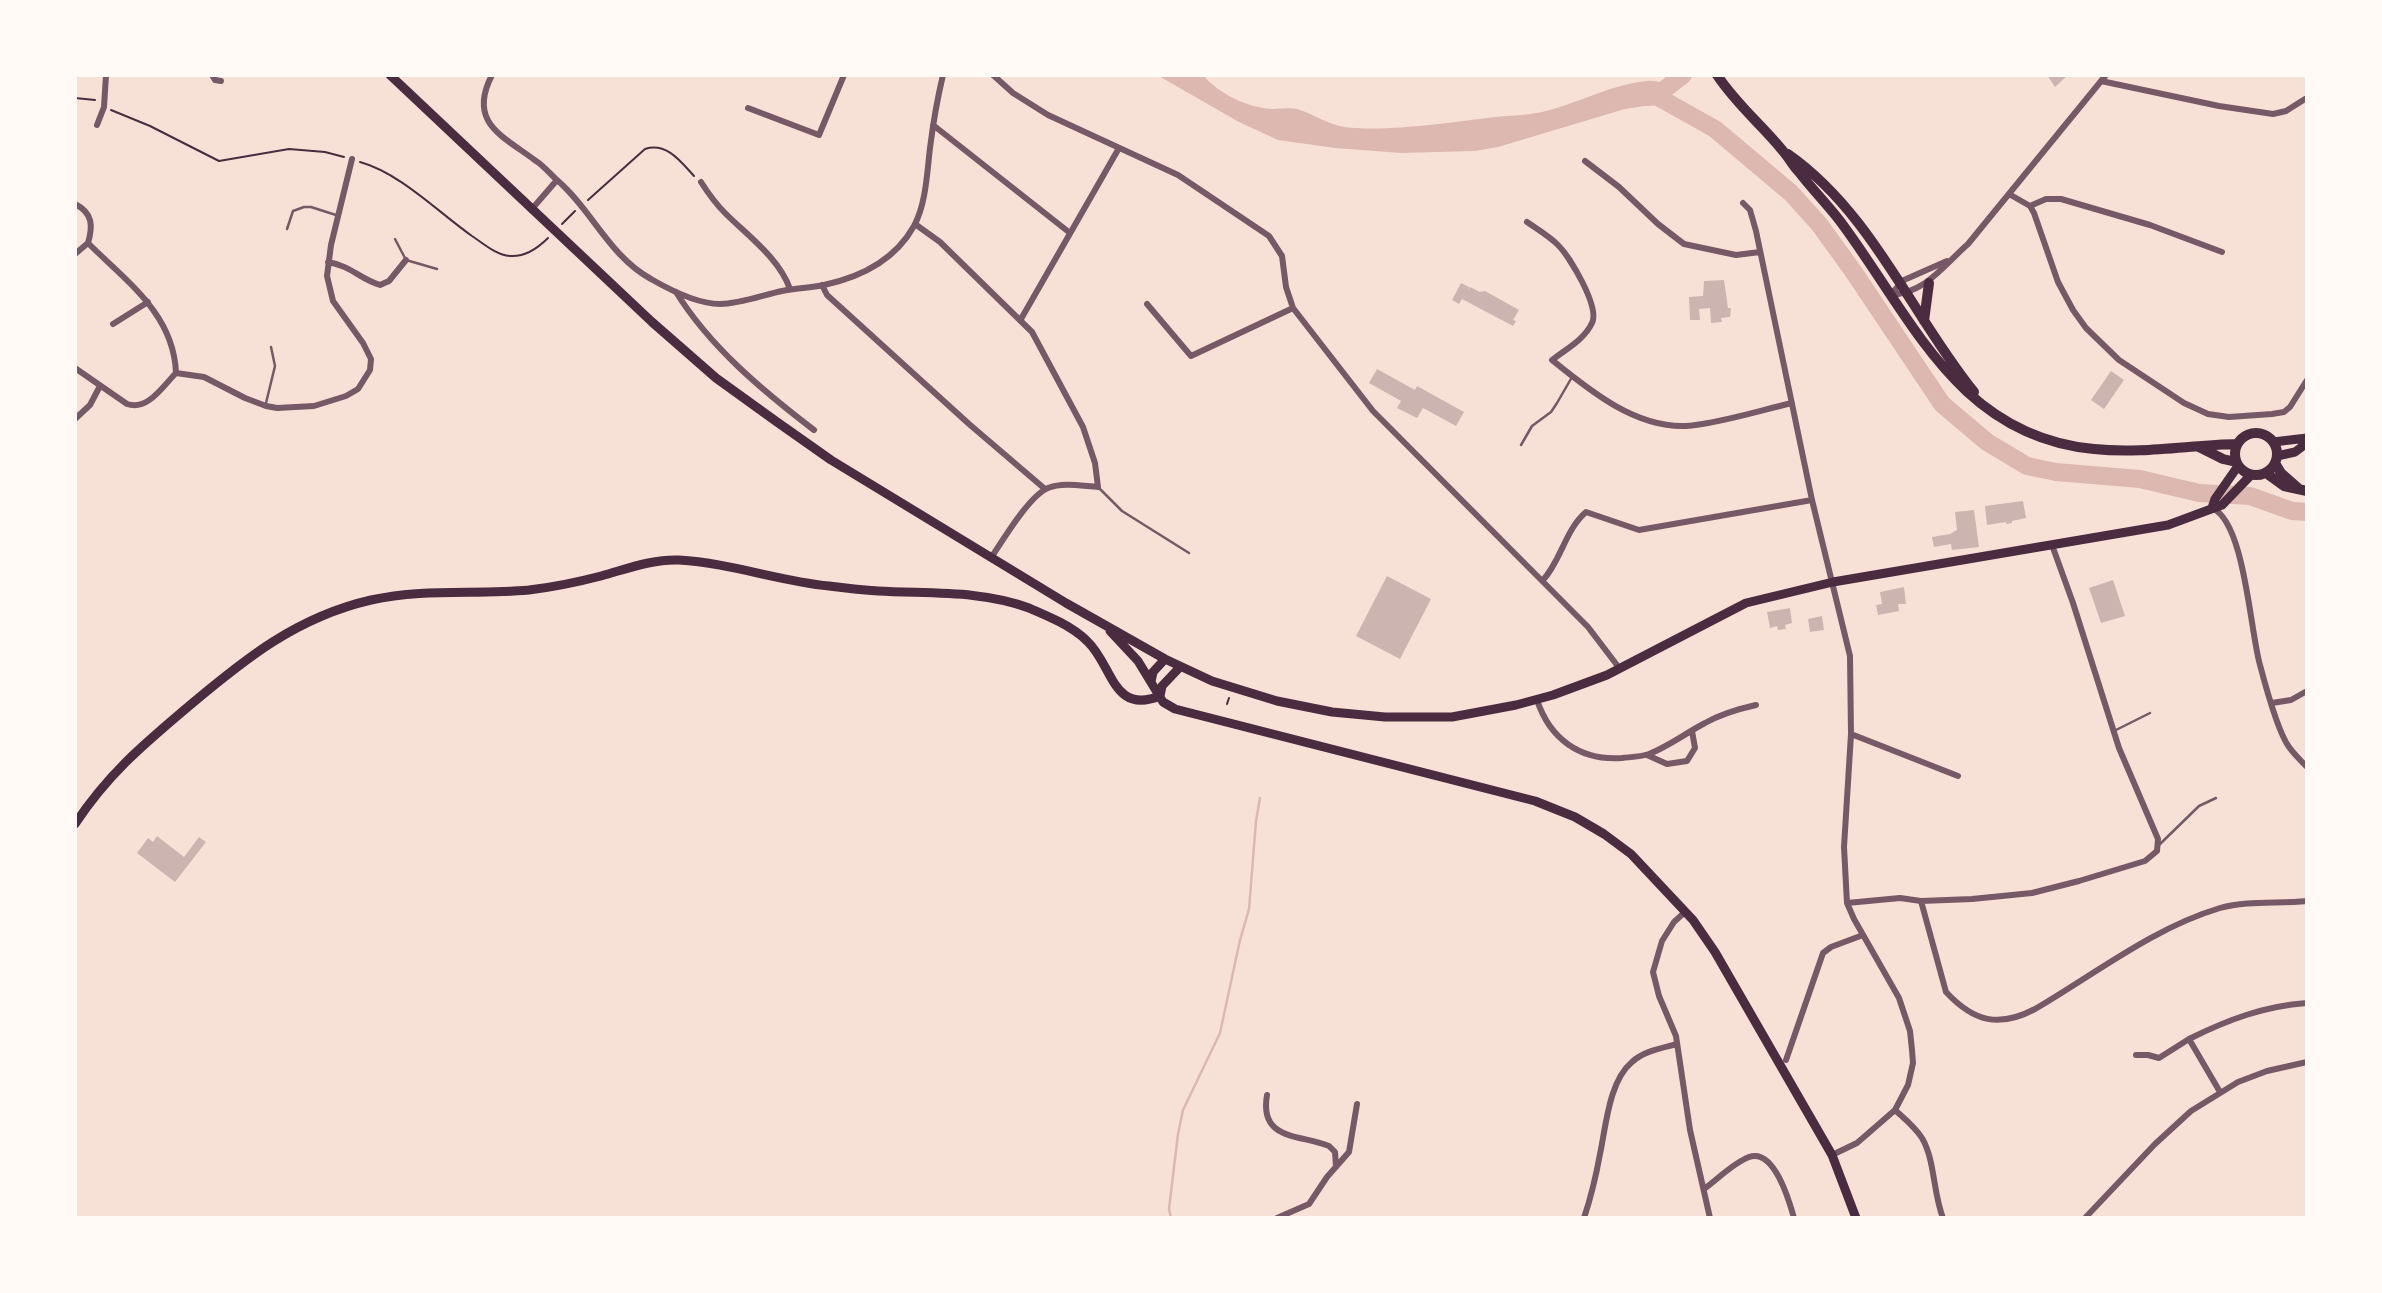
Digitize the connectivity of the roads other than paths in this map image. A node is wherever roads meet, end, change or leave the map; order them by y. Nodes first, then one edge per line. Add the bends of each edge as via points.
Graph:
1 (106, 75) edge
2 (212, 75) edge
3 (390, 75) edge
4 (492, 75) edge
5 (844, 75) edge
6 (943, 75) edge
7 (993, 75) edge
8 (1718, 77) edge
9 (2103, 78) edge
10 (221, 81) dead end
11 (2305, 99) edge
12 (748, 108) dead end
13 (97, 125) dead end
14 (933, 125) junction
15 (1119, 148) junction
16 (1783, 150) junction
17 (352, 159) road end
18 (1586, 162) dead end
19 (556, 180) junction
20 (701, 182) road end
21 (2009, 194) junction
22 (1742, 203) dead end
23 (75, 204) edge
24 (2030, 206) junction
25 (531, 210) junction
26 (339, 216) junction
27 (1527, 222) dead end
28 (915, 224) junction
29 (287, 229) dead end
30 (1070, 233) junction
31 (395, 239) dead end
32 (88, 243) junction
33 (1760, 252) junction
34 (2222, 252) dead end
35 (75, 254) edge
36 (406, 260) junction
37 (1949, 260) junction
38 (328, 262) junction
39 (437, 269) dead end
40 (1899, 283) junction
41 (1928, 283) junction
42 (822, 285) junction
43 (790, 289) junction
44 (675, 290) junction
45 (1906, 293) junction
46 (1890, 295) junction
47 (148, 302) junction
48 (1147, 304) dead end
49 (1293, 308) junction
50 (1020, 319) junction
51 (1924, 321) junction
52 (113, 324) dead end
53 (271, 347) dead end
54 (75, 368) edge
55 (176, 373) junction
56 (1572, 377) junction
57 (2307, 380) edge
58 (100, 386) junction
59 (1792, 403) junction
60 (266, 406) junction
61 (1986, 406) junction
62 (75, 419) edge
63 (814, 430) dead end
64 (2307, 438) edge
65 (2273, 442) junction
66 (2307, 443) edge
67 (2237, 444) junction
68 (1521, 445) dead end
69 (2199, 447) junction
70 (2276, 459) junction
71 (2237, 464) junction
72 (2266, 473) junction
73 (2251, 475) junction
74 (1098, 487) junction
75 (1045, 489) junction
76 (2302, 489) edge
77 (1812, 500) junction
78 (2213, 508) junction
79 (2052, 545) junction
80 (1189, 553) dead end
81 (991, 558) junction
82 (1543, 580) junction
83 (1833, 583) junction
84 (1101, 623) junction
85 (1165, 659) junction
86 (1180, 667) junction
87 (1620, 669) junction
88 (1151, 684) junction
89 (2307, 691) edge
90 (1160, 696) junction
91 (1537, 699) junction
92 (2272, 703) junction
93 (1756, 705) dead end
94 (2150, 713) dead end
95 (1692, 731) junction
96 (2113, 731) junction
97 (1851, 734) junction
98 (1647, 755) junction
99 (2307, 767) edge
100 (1958, 776) dead end
101 (2216, 798) dead end
102 (75, 824) edge
103 (2160, 845) junction
104 (1922, 901) junction
105 (2307, 901) edge
106 (1847, 903) junction
107 (1685, 912) junction
108 (1863, 935) junction
109 (2307, 1003) edge
110 (2189, 1039) junction
111 (1677, 1044) junction
112 (2136, 1055) dead end
113 (1787, 1060) dead end
114 (2307, 1062) edge
115 (2220, 1092) junction
116 (1267, 1095) dead end
117 (1357, 1104) dead end
118 (1895, 1110) junction
119 (1832, 1155) junction
120 (1336, 1167) junction
121 (1704, 1189) junction
122 (1277, 1218) edge
123 (1584, 1218) edge
124 (1710, 1218) edge
125 (1794, 1218) edge
126 (1856, 1218) edge
127 (1943, 1218) edge
128 (2085, 1218) edge

1 - 13 street via 104,107
2 - 10 street
3 - 25 main road
4 - 19 street via 486,87 485,118 498,134
5 - 12 street via 819,135
6 - 14 street
7 - 15 street via 1048,115
8 - 16 main road via 1740,107
9 - 11 street via 2208,104 2273,114
9 - 21 street
14 - 28 street
14 - 30 street
15 - 30 street
15 - 49 street via 1178,175 1269,236 1282,256
16 - 40 main road via 1840,199
16 - 46 main road
17 - 26 street
18 - 33 street via 1684,244 1736,255
19 - 25 street
19 - 44 street via 624,258 649,278
20 - 43 street via 772,260
21 - 24 street
21 - 37 street
22 - 33 street via 1750,210
23 - 32 street via 90,218
24 - 34 street via 2061,199
24 - 57 street via 2073,310 2119,360 2184,404 2229,417 2284,412
25 - 81 main road via 716,378 831,460
26 - 29 lane via 303,206 293,211
26 - 38 street
27 - 56 street via 1567,255 1594,310 1594,321 1583,337 1552,360
28 - 42 street via 883,262
28 - 50 street
30 - 50 street
31 - 36 lane
32 - 35 street
32 - 47 street
33 - 59 street
36 - 38 street via 380,285
36 - 39 lane
37 - 40 street
37 - 41 street
38 - 60 street via 333,301 363,342 371,359 370,370 358,389 334,401 297,409
40 - 45 main road
40 - 46 street
41 - 45 street
41 - 51 main road
42 - 43 street
42 - 75 street via 827,295 891,354
43 - 44 street via 721,304
44 - 63 street via 715,343 775,401
45 - 46 street
45 - 51 main road
46 - 61 main road via 1952,379
47 - 52 street
47 - 55 street via 170,339
48 - 49 street via 1191,356
49 - 82 street via 1373,411
50 - 74 street via 1032,332 1083,427
51 - 61 main road
53 - 60 lane via 275,366
54 - 58 street
55 - 58 street via 135,407
55 - 60 street via 204,377
56 - 59 street via 1608,402 1649,421 1685,426
56 - 68 lane via 1558,403 1532,426
58 - 62 street via 90,405
59 - 77 street
61 - 69 main road via 2022,429 2066,445 2110,450
64 - 65 main road
65 - 67 main road via 2255,433
65 - 70 main road
66 - 70 main road
67 - 69 main road
67 - 71 main road
69 - 71 main road
70 - 72 main road
70 - 76 main road via 2281,473
71 - 73 main road
71 - 78 main road
72 - 73 main road
72 - 76 main road via 2284,486
73 - 78 main road via 2234,495
74 - 75 street
74 - 80 lane via 1122,511
75 - 81 street via 1013,524
77 - 82 street via 1639,530 1586,512
77 - 83 street
78 - 79 main road via 2168,526
78 - 92 street via 2221,512 2238,549 2259,663
79 - 83 main road
79 - 96 street
81 - 84 main road
82 - 87 street
83 - 87 main road via 1746,603
83 - 97 street via 1850,656
84 - 85 main road
84 - 88 main road via 1132,654
85 - 86 main road
85 - 88 main road via 1153,672
86 - 90 main road
86 - 91 main road via 1277,701 1385,717 1452,717
87 - 91 main road
88 - 90 main road
89 - 92 street
90 - 102 main road via 1127,698 1087,640 1013,603 818,585 702,562 661,561 530,590 400,594 331,611 293,628 227,674 130,756
90 - 107 main road via 1178,711 1499,791 1575,817 1613,841
91 - 98 street via 1549,727 1576,749 1603,759
92 - 99 street via 2287,745
93 - 95 street via 1731,711
94 - 96 lane
95 - 98 street
95 - 98 street via 1695,748 1687,761 1667,764
96 - 103 street
97 - 100 street
97 - 106 street via 1844,847
101 - 103 lane via 2199,806
103 - 104 street via 2145,861 2032,893
104 - 105 street via 1946,992 1976,1015 1995,1021 2021,1017 2189,920 2222,908
104 - 106 street via 1900,898
106 - 108 street
107 - 111 street via 1662,941 1653,972
107 - 119 main road via 1715,952
108 - 113 street via 1823,953
108 - 118 street via 1891,980 1910,1031 1913,1063
109 - 110 street via 2248,1013
110 - 112 street via 2159,1058
110 - 115 street
111 - 121 street
111 - 123 street via 1642,1055 1619,1078
114 - 115 street via 2267,1071
115 - 128 street via 2173,1126
116 - 120 street via 1268,1121 1277,1131 1329,1146 1335,1152
117 - 120 street via 1349,1152
118 - 119 street via 1857,1143
118 - 127 street via 1912,1125 1927,1150
119 - 126 main road
120 - 122 street via 1309,1203
121 - 124 street
121 - 125 street via 1749,1157 1759,1155 1775,1170

